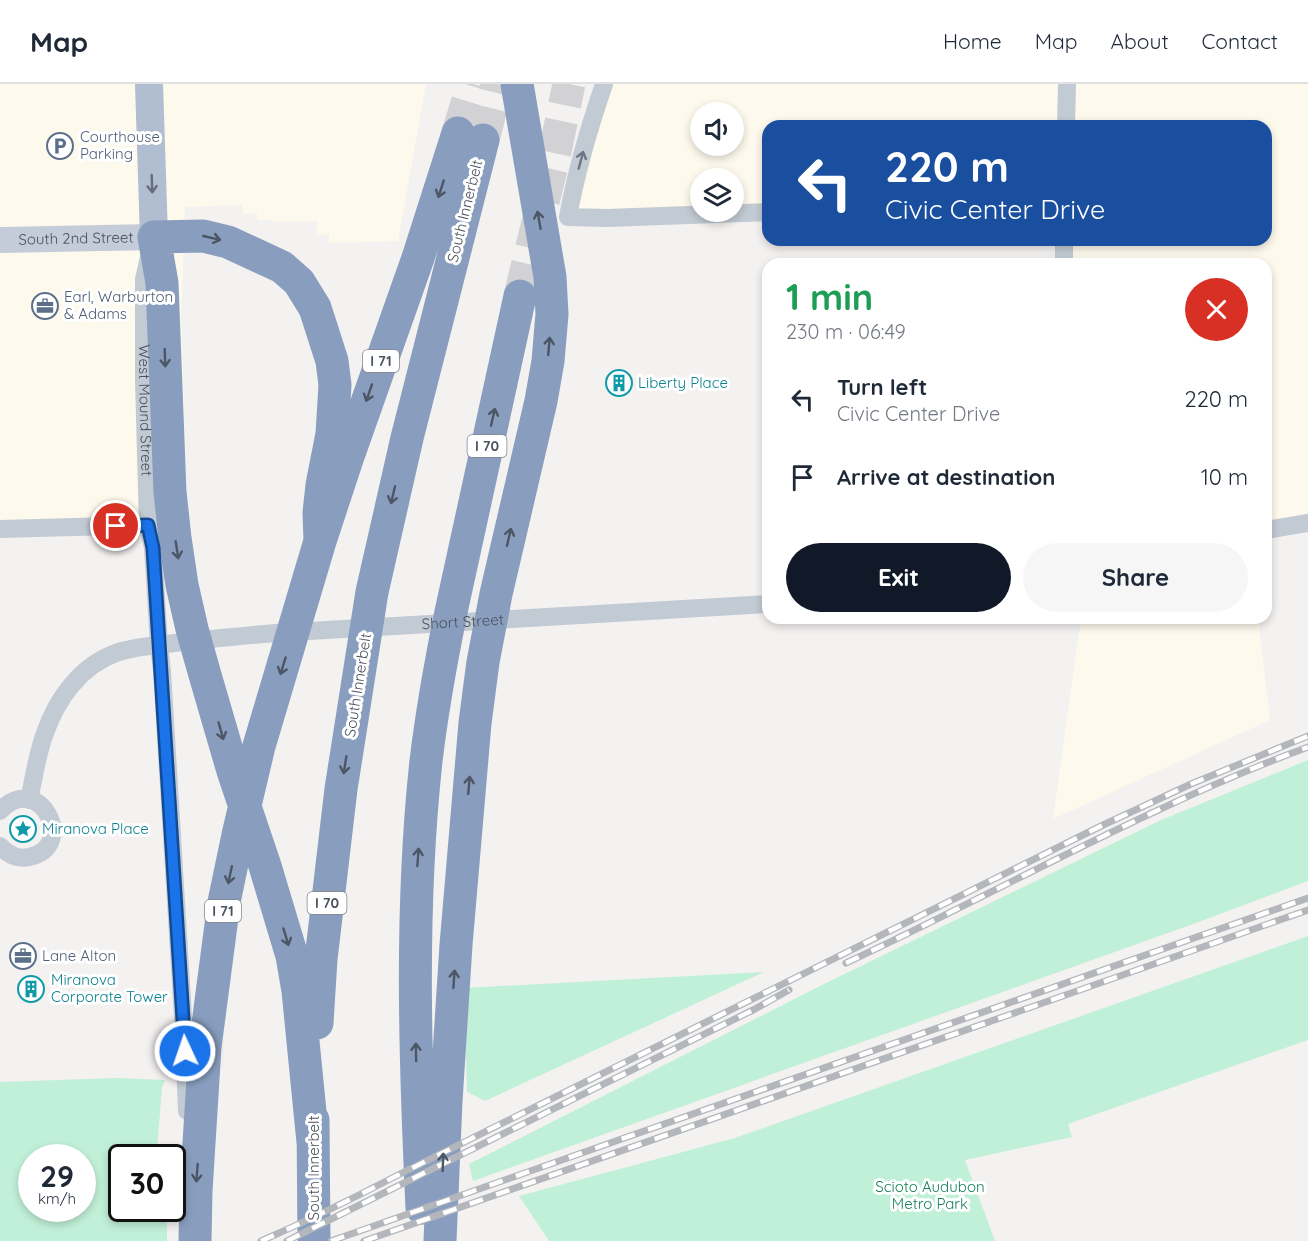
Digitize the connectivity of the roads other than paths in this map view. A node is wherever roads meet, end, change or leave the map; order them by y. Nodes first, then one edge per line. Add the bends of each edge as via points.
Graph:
1 (150, 84) edge
2 (517, 84) edge
3 (604, 84) edge
4 (1067, 84) edge
5 (1066, 120) edge
6 (470, 137) joint
7 (762, 212) edge
8 (154, 237) junction
9 (0, 240) edge
10 (520, 296) tunnel mouth
11 (1308, 523) edge
12 (148, 525) junction
13 (0, 529) edge
14 (1272, 529) edge
15 (320, 541) junction
16 (762, 604) edge
17 (159, 645) junction
18 (29, 800) junction
19 (0, 811) edge
20 (0, 846) edge
21 (432, 1106) junction
22 (188, 1132) dead end
23 (313, 1142) junction
24 (195, 1241) edge
25 (314, 1241) edge
26 (424, 1241) edge
27 (440, 1241) edge

1 -> 8 main road, West Mound Street
21 -> 2 highway via 456,945 483,662 548,361 552,314
7 -> 3 street via 568,217
4 - 5 street
6 -> 15 highway, I 71 via 418,258
6 -> 23 highway, South Innerbelt / I 70 via 372,592 341,789 322,949
8 - 9 street, South 2nd Street
8 - 12 street, West Mound Street via 144,279
8 -> 15 highway via 203,236 228,242 282,267 299,282 315,308 332,361 335,385 332,434 321,485
8 -> 23 highway via 162,283 170,492 183,585 233,771 292,956
21 -> 10 highway, I 70 via 415,963 426,760 454,597
11 - 14 street
12 - 13 street
12 - 17 street, West Mound Street
15 -> 24 highway, I 71 via 259,746 224,902 205,1047
16 - 17 street, Short Street via 285,632
17 - 18 street via 115,653 83,672 68,689 44,734
17 - 22 street, West Mound Street
18 - 19 street via 15,801
18 - 20 street via 50,815 53,832 49,844 36,855 24,858 12,856
21 - 26 highway, I 70
27 -> 21 highway
23 - 25 highway, South Innerbelt / I 70

